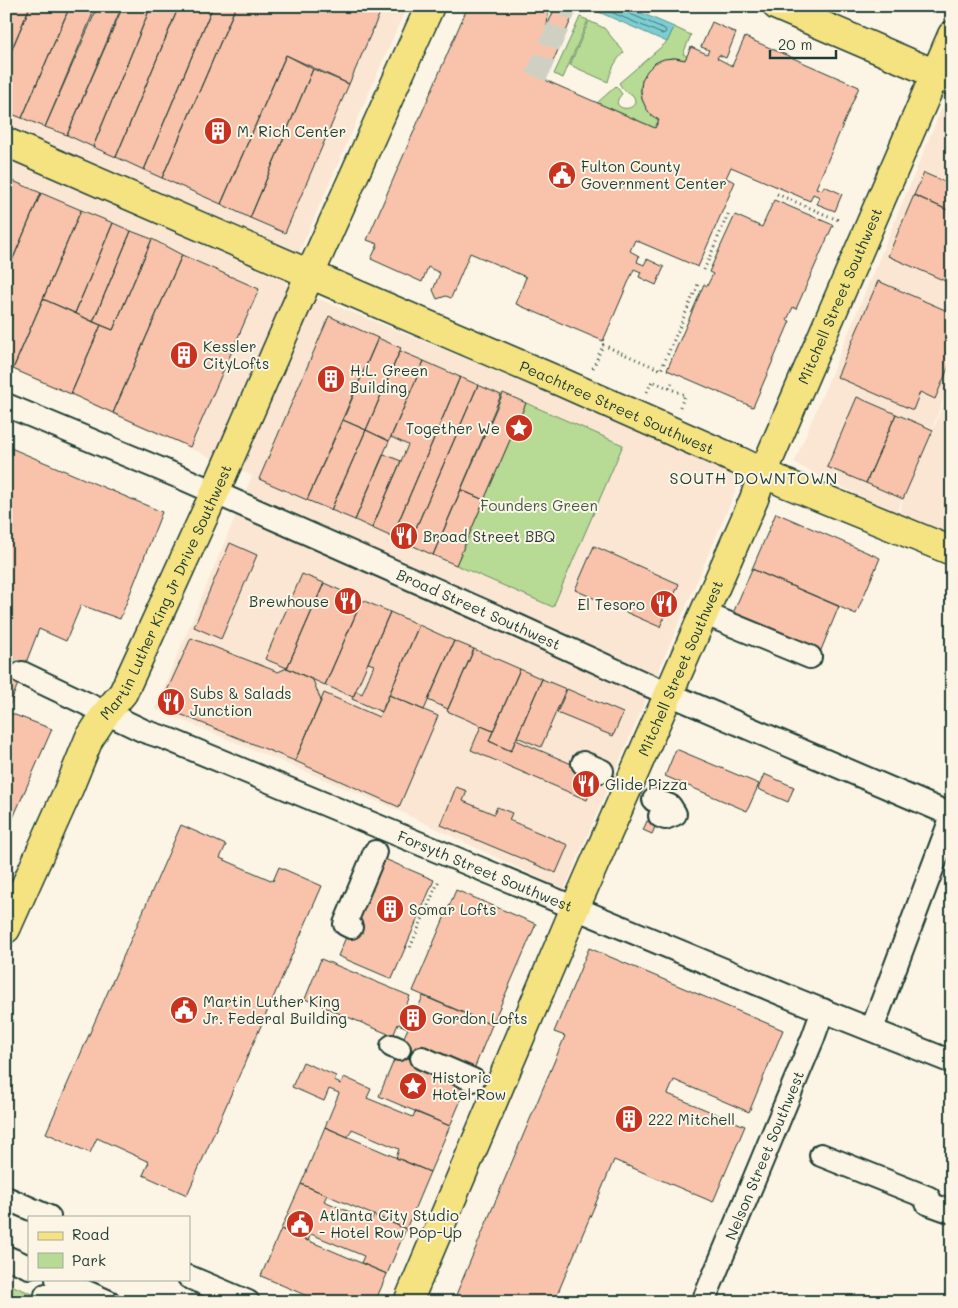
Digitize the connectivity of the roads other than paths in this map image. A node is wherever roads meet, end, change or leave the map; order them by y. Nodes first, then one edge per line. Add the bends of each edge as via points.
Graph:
1 (430, 6) edge
2 (777, 6) edge
3 (952, 35) edge
4 (944, 78) edge
5 (6, 142) edge
6 (315, 263) junction
7 (6, 405) edge
8 (763, 473) junction
9 (215, 492) junction
10 (952, 551) edge
11 (703, 613) junction
12 (810, 657) dead end
13 (22, 673) tunnel mouth
14 (669, 694) junction
15 (106, 713) junction
16 (952, 815) edge
17 (375, 852) dead end
18 (575, 908) junction
19 (351, 927) dead end
20 (6, 929) edge
21 (823, 1010) junction
22 (872, 1029) junction
23 (422, 1058) dead end
24 (952, 1062) edge
25 (473, 1080) dead end
26 (820, 1155) dead end
27 (6, 1198) edge
28 (952, 1212) edge
29 (47, 1216) edge
30 (6, 1257) edge
31 (28, 1267) edge
32 (190, 1276) edge
33 (61, 1293) edge
34 (97, 1296) edge
35 (248, 1302) edge
36 (408, 1302) edge
37 (704, 1302) edge

1 - 6 main road, Martin Luther King Jr Drive Southwest
2 - 4 main road
3 - 4 main road, Mitchell Street Southwest
4 - 8 main road, Mitchell Street Southwest
5 - 6 main road, Peachtree Street Southwest
6 - 8 main road, Peachtree Street Southwest via 561,382
6 - 9 main road, Martin Luther King Jr Drive Southwest
7 - 9 street, Broad Street Southwest
8 - 10 main road, Peachtree Street Southwest
8 - 11 main road, Mitchell Street Southwest
9 - 14 street, Broad Street Southwest
9 - 15 main road, Martin Luther King Jr Drive Southwest via 123,693
11 - 12 street
11 - 14 main road, Mitchell Street Southwest
13 - 15 street, Forsyth Street Southwest
14 - 16 street, Broad Street Southwest
14 - 18 main road, Mitchell Street Southwest
15 - 18 street, Forsyth Street Southwest
15 - 20 main road, Martin Luther King Jr Drive Southwest via 89,739
16 - 22 street
17 - 19 street via 345,924
18 - 21 street, Forsyth Street Southwest
18 - 36 main road, Mitchell Street Southwest
21 - 22 street, Forsyth Street Southwest
21 - 37 street, Nelson Street Southwest
22 - 24 street, Forsyth Street Southwest
23 - 25 street
26 - 28 street
27 - 29 street
30 - 31 street
32 - 35 street
33 - 34 street

